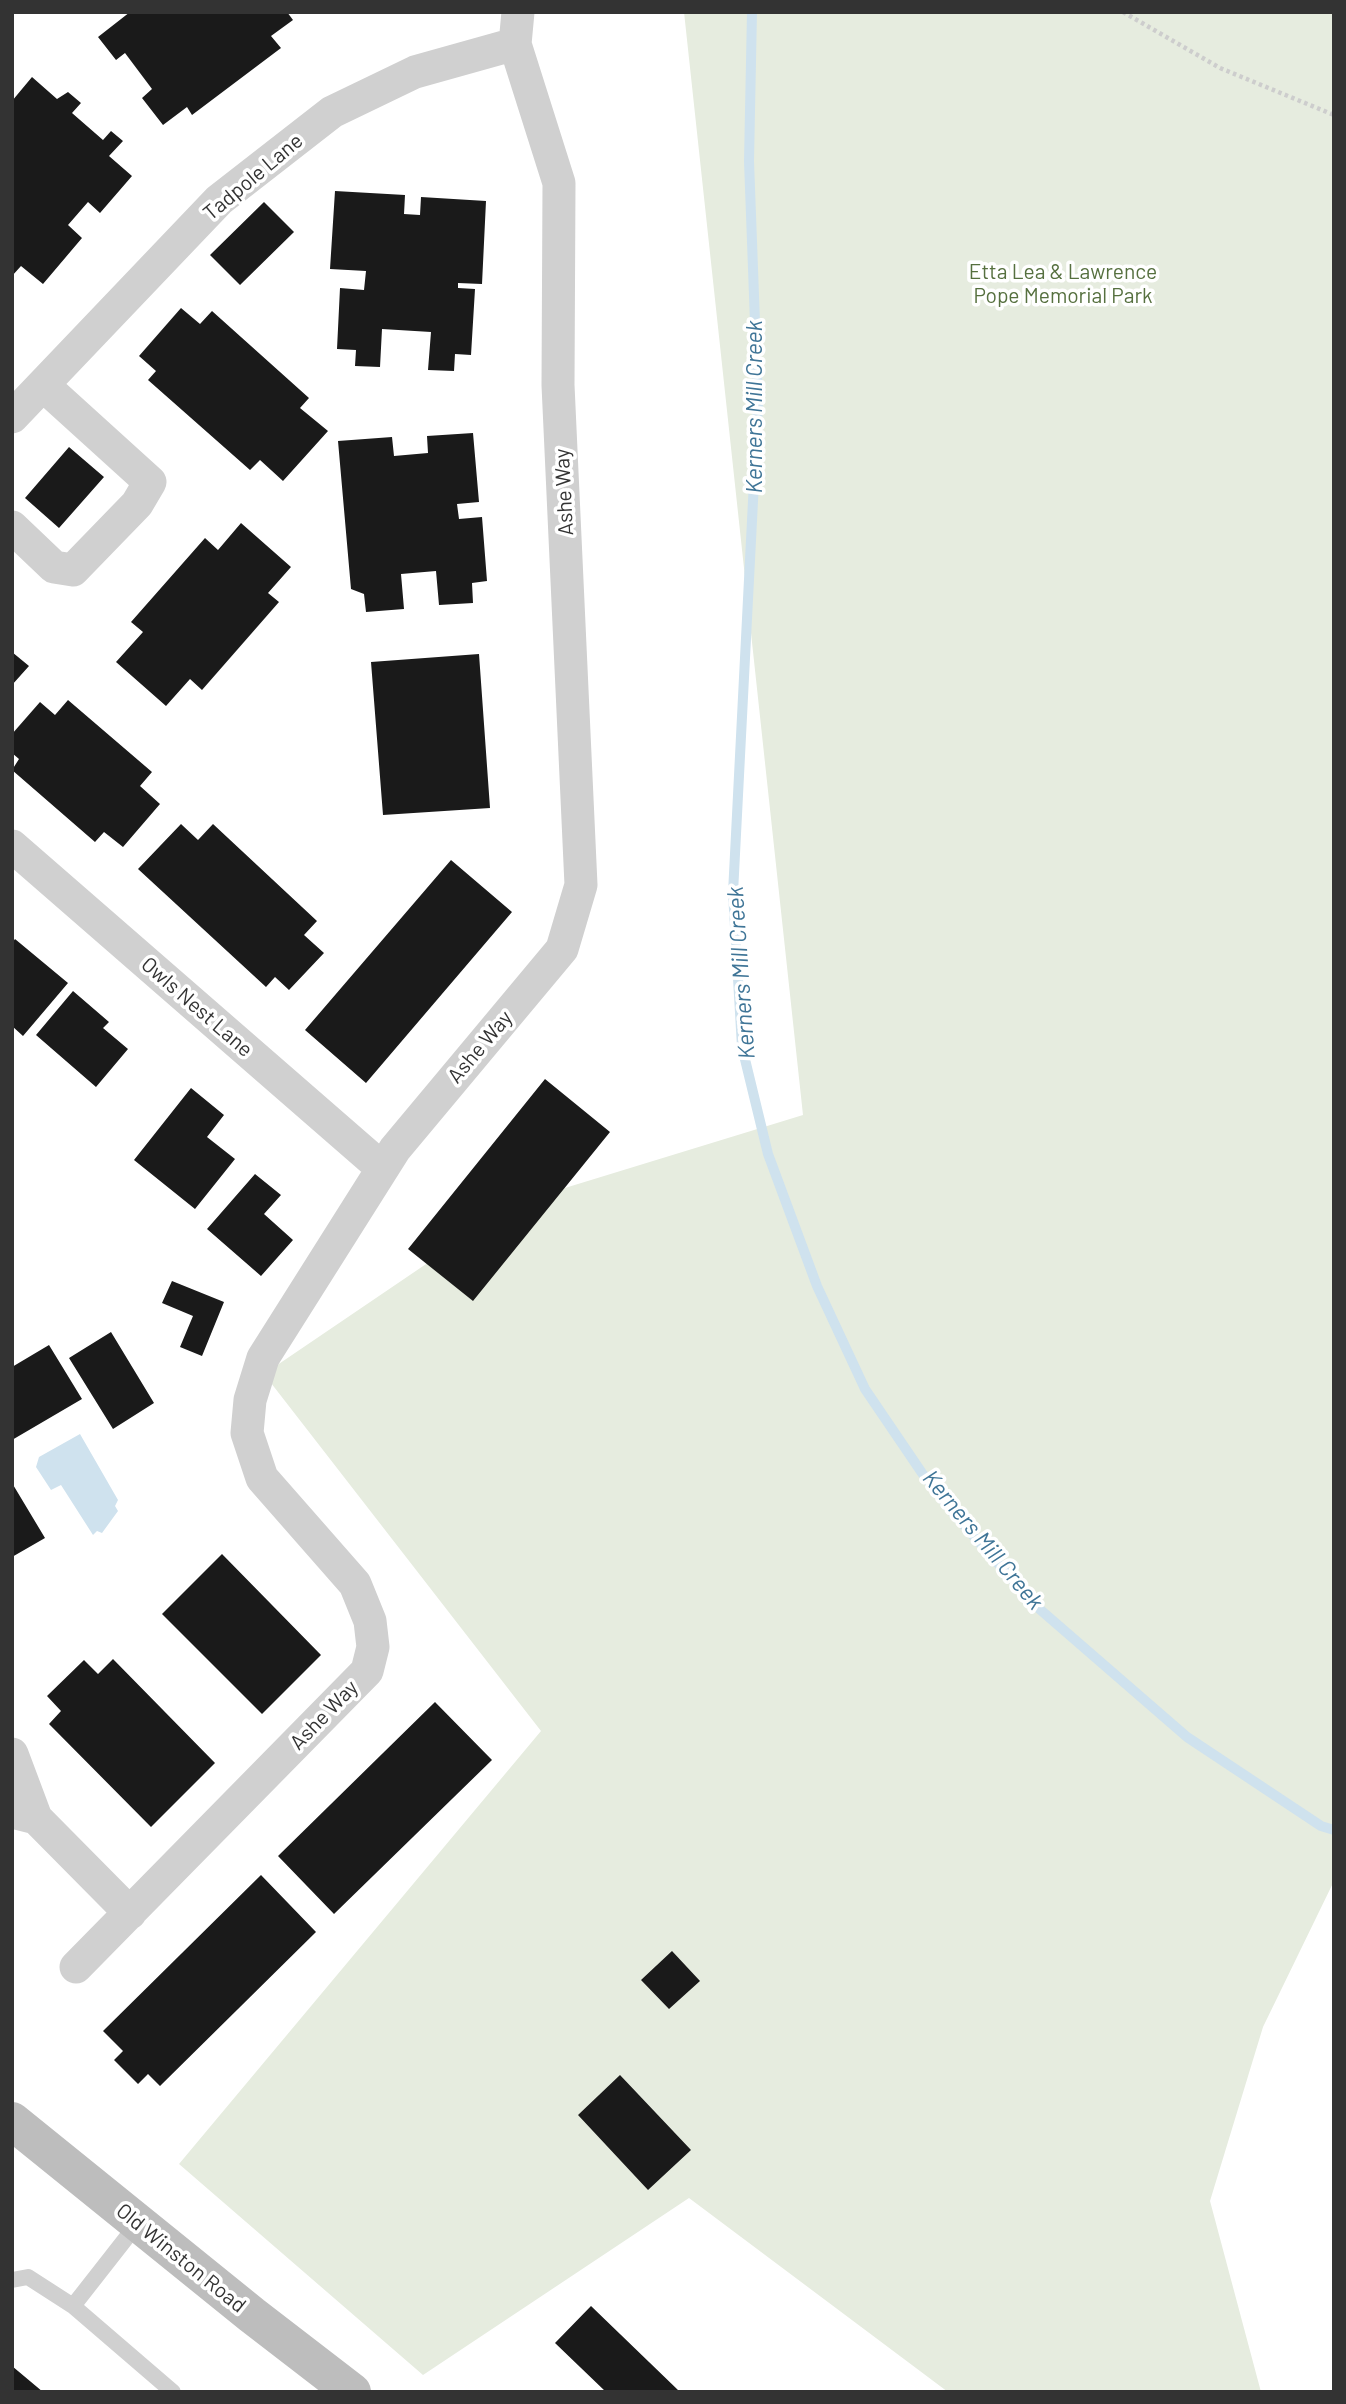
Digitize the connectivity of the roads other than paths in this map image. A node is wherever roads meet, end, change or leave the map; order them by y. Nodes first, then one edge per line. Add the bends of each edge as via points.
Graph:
1 (516, 28) edge
2 (43, 385) junction
3 (12, 417) edge
4 (12, 527) edge
5 (12, 846) edge
6 (382, 1168) junction
7 (12, 1754) edge
8 (24, 1815) edge
9 (130, 1913) junction
10 (76, 1967) dead end
11 (12, 2121) edge
12 (138, 2223) junction
13 (12, 2280) edge
14 (73, 2306) junction
15 (173, 2392) edge
16 (352, 2392) edge

1 - 2 street, Tadpole Lane via 331,112 219,200
1 - 6 street, Ashe Way via 559,183 558,385 581,885 562,949
2 - 3 street, Tadpole Lane
2 - 4 street via 150,482 136,504 73,570 54,567
5 - 6 street, Owls Nest Lane
6 - 9 street, Ashe Way via 263,1358 250,1400 247,1433 262,1478 355,1584 370,1621 373,1647 367,1671
7 - 8 street
8 - 9 street
9 - 10 street, Ashe Way
11 - 12 main road, Old Winston Road
12 - 14 lane
12 - 16 main road, Old Winston Road
13 - 14 lane via 28,2277
14 - 15 lane

